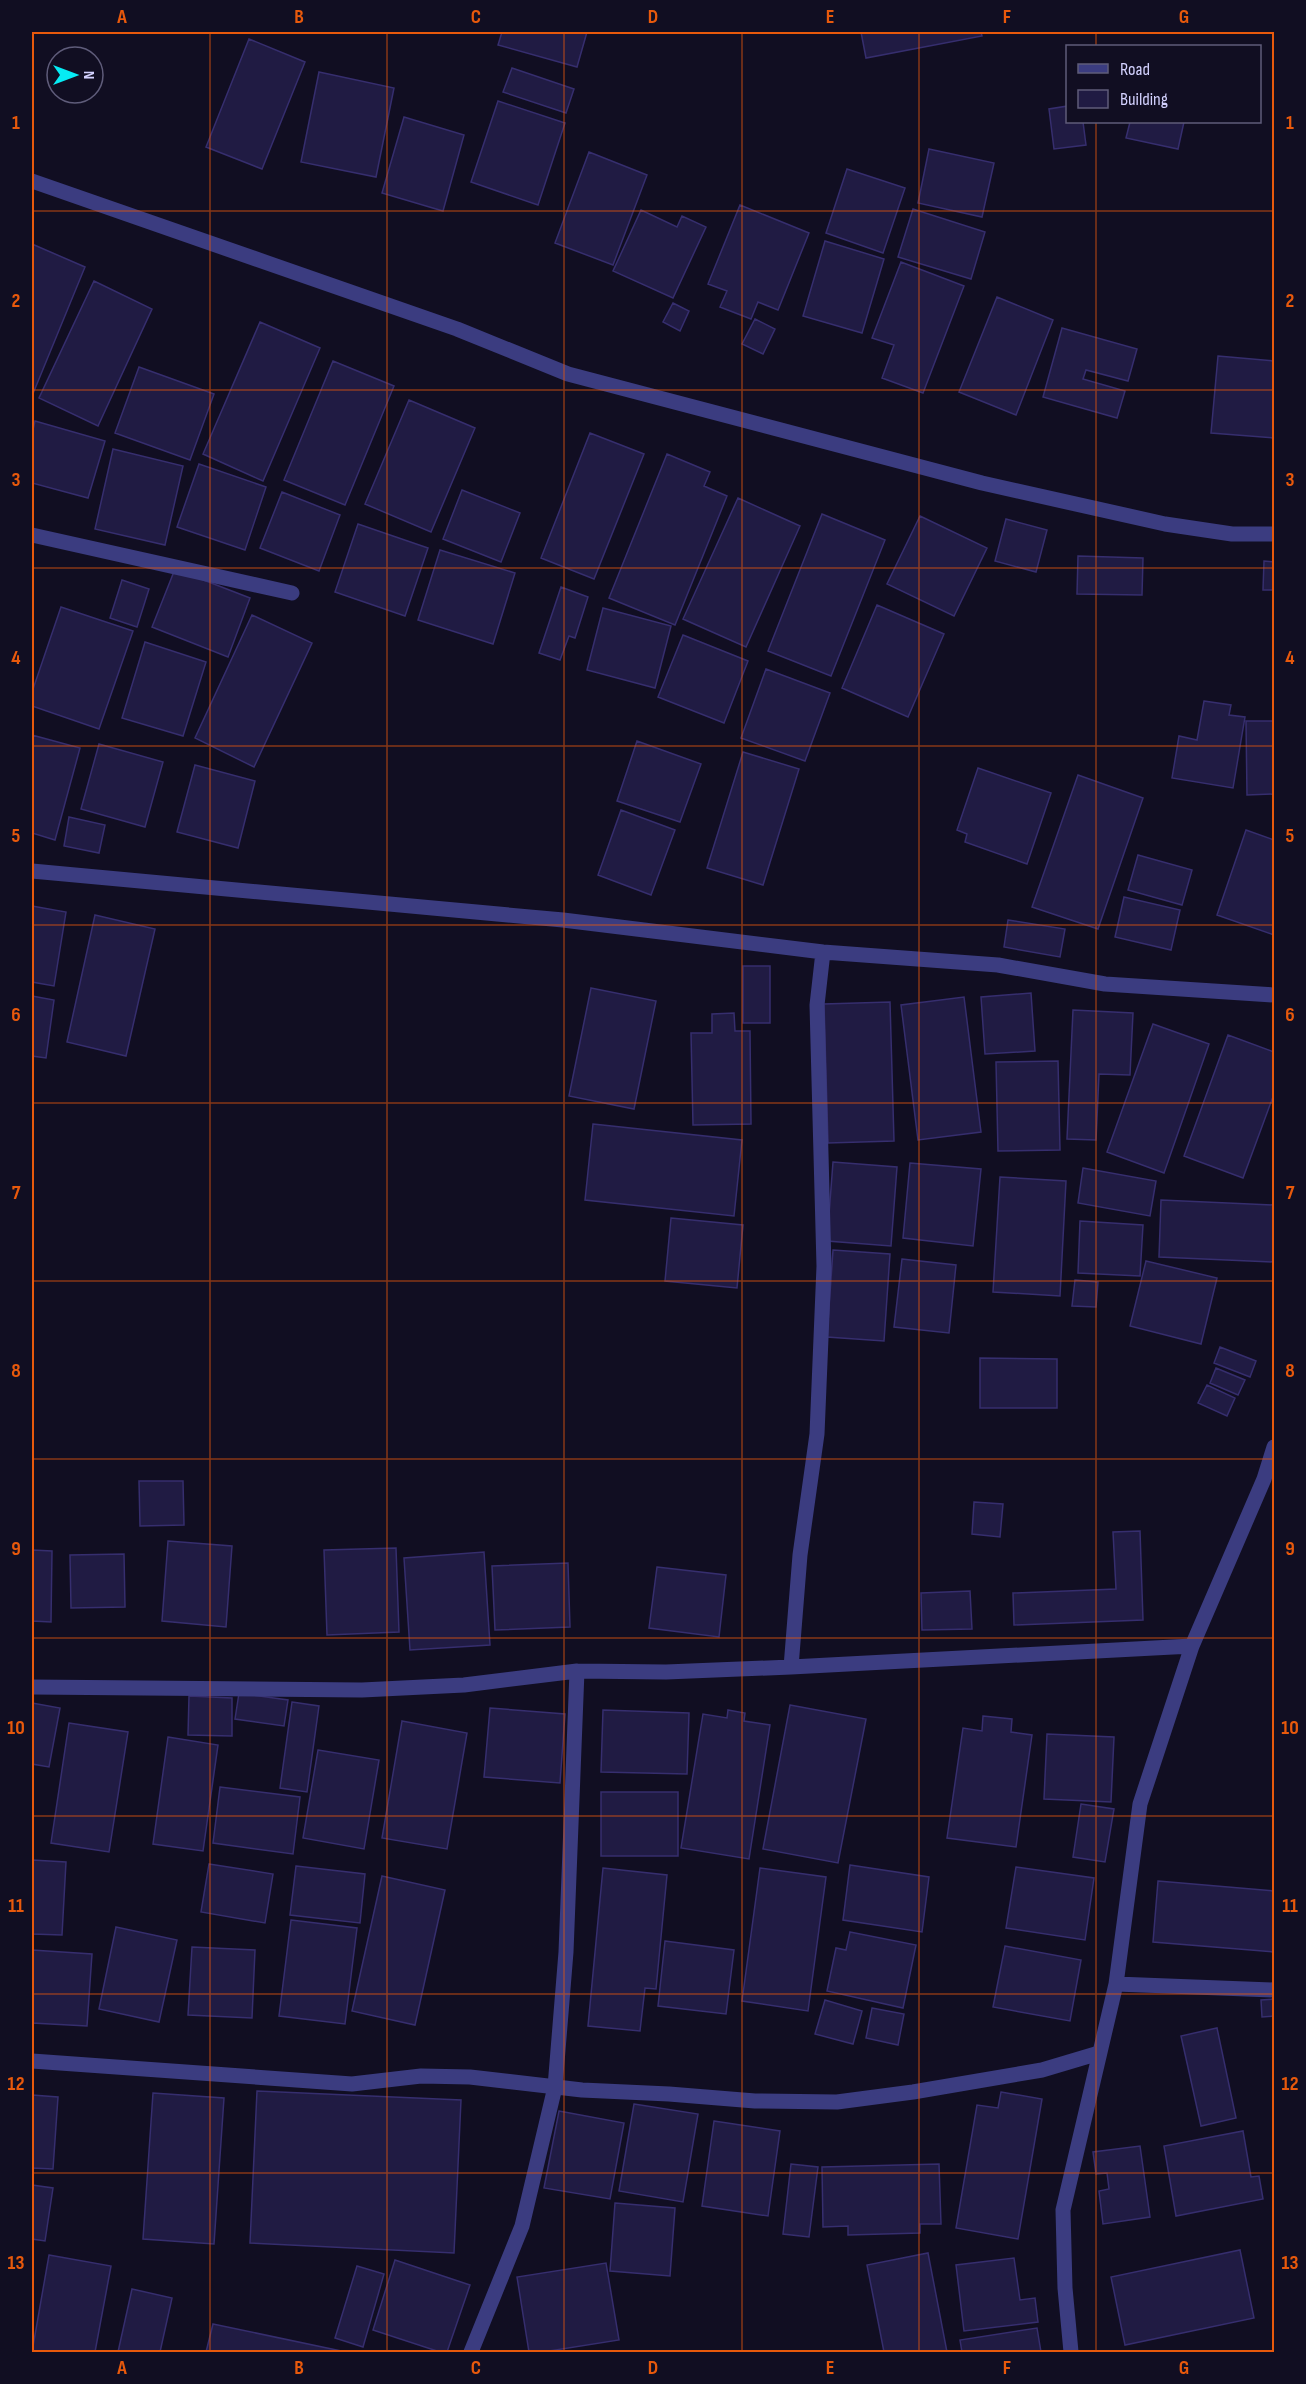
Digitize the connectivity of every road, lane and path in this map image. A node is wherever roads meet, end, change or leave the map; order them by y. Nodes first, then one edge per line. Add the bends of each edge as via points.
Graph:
1 (32, 181) edge
2 (1275, 534) edge
3 (32, 535) edge
4 (292, 593) dead end
5 (32, 871) edge
6 (823, 952) junction
7 (1275, 995) edge
8 (1275, 1447) edge
9 (1269, 1479) edge
10 (1192, 1646) junction
11 (791, 1667) junction
12 (577, 1671) junction
13 (32, 1687) edge
14 (1116, 1984) junction
15 (1275, 1990) edge
16 (1099, 2054) junction
17 (32, 2061) edge
18 (555, 2087) junction
19 (471, 2352) edge
20 (1071, 2352) edge

1 - 2 street via 457,329 568,374 982,483 1165,524 1232,534
3 - 4 street
5 - 6 street via 563,920
6 - 7 street via 998,965 1105,984
6 - 11 street via 817,1005 824,1266 817,1434 800,1556
8 - 9 street
9 - 10 street
10 - 11 street
10 - 14 street via 1140,1803
11 - 12 street
12 - 13 street via 464,1685 362,1690
12 - 18 street via 566,1952
14 - 15 street
14 - 16 street
16 - 18 street via 1042,2070 837,2102 755,2101
16 - 20 street via 1063,2210
17 - 18 street via 352,2084 421,2076 470,2077
18 - 19 street via 522,2226

